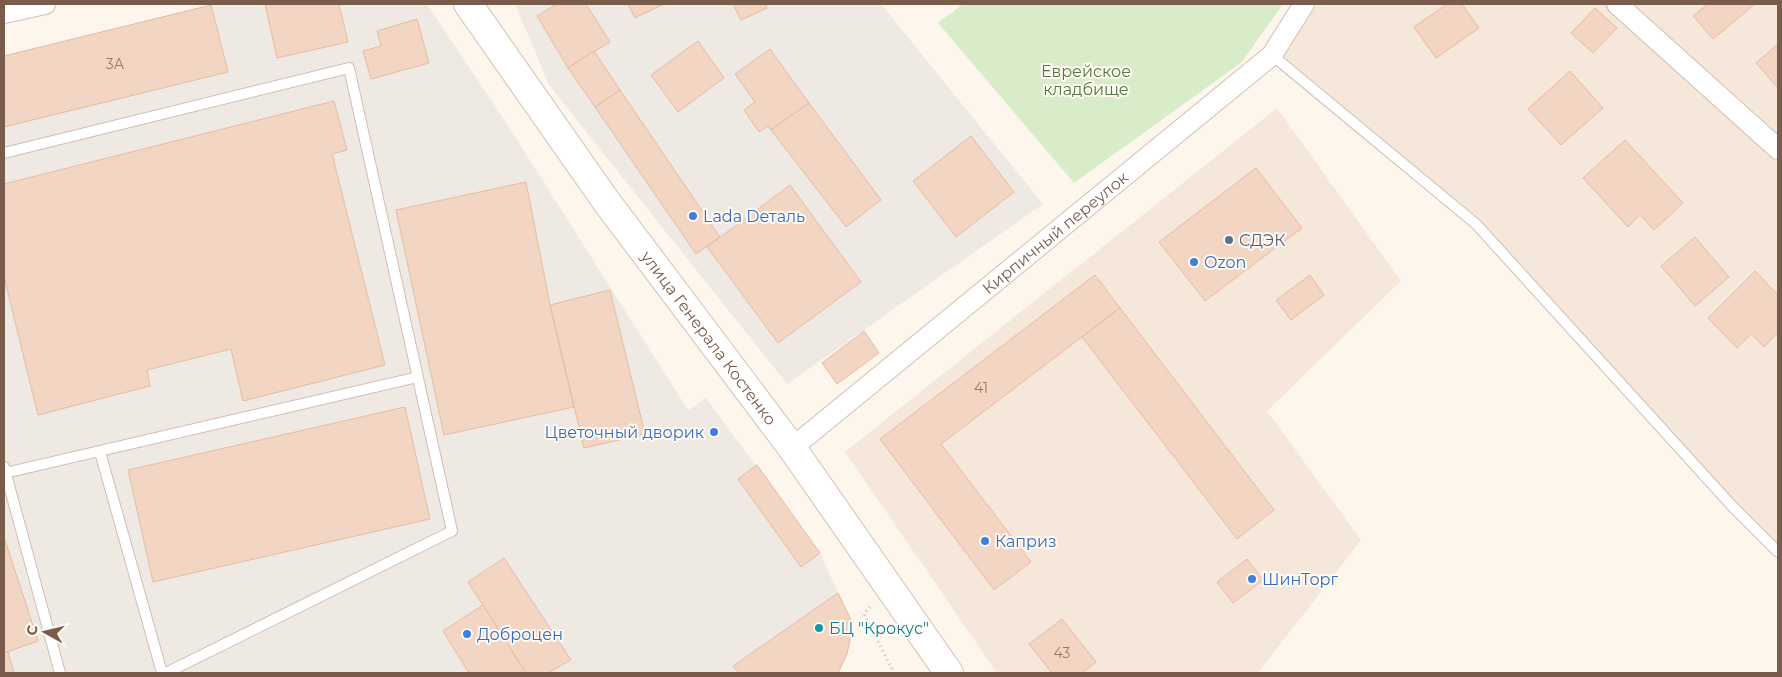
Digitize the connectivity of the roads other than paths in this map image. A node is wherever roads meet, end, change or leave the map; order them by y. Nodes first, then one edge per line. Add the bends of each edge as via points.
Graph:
1 (45, 4) edge
2 (468, 4) edge
3 (1304, 4) edge
4 (1617, 4) edge
5 (4, 13) edge
6 (1272, 55) junction
7 (1778, 149) edge
8 (4, 153) edge
9 (418, 377) junction
10 (792, 448) junction
11 (100, 452) junction
12 (5, 470) edge
13 (1778, 552) edge
14 (60, 673) edge
15 (164, 673) edge
16 (949, 673) edge

1 - 5 street
2 - 10 main road, улица Генерала Костенко via 606,201
3 - 6 street, Кирпичный переулок
4 - 7 street
6 - 10 street, Кирпичный переулок
6 - 13 lane via 1476,224 1733,507
8 - 9 lane via 349,68
9 - 11 lane
9 - 15 lane via 452,531
10 - 16 main road, улица Генерала Костенко
11 - 12 lane
11 - 15 lane
12 - 14 lane

